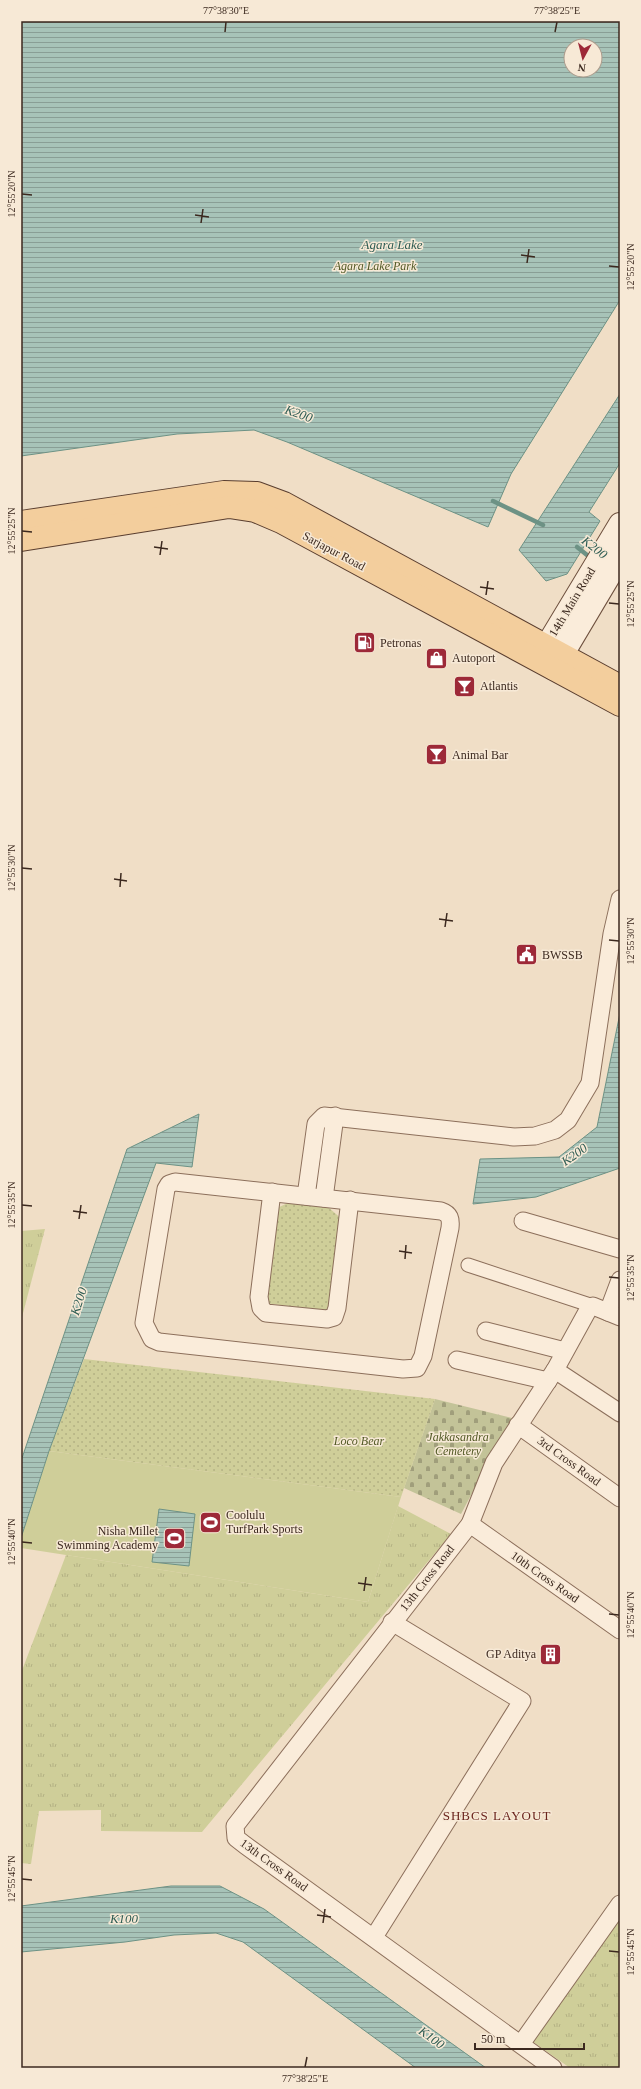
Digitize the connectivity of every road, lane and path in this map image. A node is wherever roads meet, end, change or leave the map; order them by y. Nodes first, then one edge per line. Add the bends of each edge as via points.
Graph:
1 (21, 522) edge
2 (619, 525) edge
3 (21, 540) edge
4 (620, 558) edge
5 (585, 598) junction
6 (550, 658) junction
7 (620, 686) edge
8 (620, 705) edge
9 (620, 899) edge
10 (334, 1116) junction
11 (272, 1192) junction
12 (306, 1196) junction
13 (324, 1198) junction
14 (350, 1200) junction
15 (523, 1221) dead end
16 (620, 1249) edge
17 (468, 1265) dead end
18 (620, 1280) edge
19 (607, 1312) edge
20 (486, 1331) dead end
21 (565, 1351) junction
22 (457, 1360) dead end
23 (552, 1375) junction
24 (620, 1413) edge
25 (518, 1425) junction
26 (620, 1498) edge
27 (470, 1524) junction
28 (392, 1622) junction
29 (620, 1630) edge
30 (620, 1904) edge
31 (374, 1937) junction
32 (522, 2044) junction
33 (554, 2068) edge

1 - 6 main road, Sarjapur Road via 224,492 257,493 284,503
2 - 5 main road, 14th Main Road
3 - 6 main road, Sarjapur Road via 229,508 256,511
4 - 5 main road, 14th Main Road
5 - 6 main road, 14th Main Road
6 - 7 main road, Sarjapur Road
6 - 8 main road, Sarjapur Road
9 - 10 street via 612,934 590,1083 568,1120 555,1130 535,1136 514,1137
10 - 12 street via 324,1116 316,1124
10 - 13 street
11 - 12 street
11 - 14 street via 259,1298 260,1308 266,1313 326,1319 334,1317
11 - 14 street via 186,1182 169,1184 166,1189 144,1323 152,1339 159,1342 403,1369 417,1368 423,1356 451,1219 447,1213 441,1211
12 - 13 street
13 - 14 street
15 - 16 street
17 - 19 street
18 - 19 street, 13th Cross Road
19 - 21 street, 13th Cross Road via 588,1310
20 - 21 street
21 - 23 street, 13th Cross Road
22 - 23 street
23 - 24 street
23 - 25 street, 13th Cross Road
25 - 26 street, 3rd Cross Road
25 - 27 street, 13th Cross Road via 494,1462
27 - 28 street, 13th Cross Road
27 - 29 street, 10th Cross Road
28 - 31 street via 522,1701
28 - 31 street, 13th Cross Road via 235,1826 234,1831 236,1838 245,1845
30 - 32 street
31 - 32 street, 13th Cross Road
32 - 33 street, 13th Cross Road

